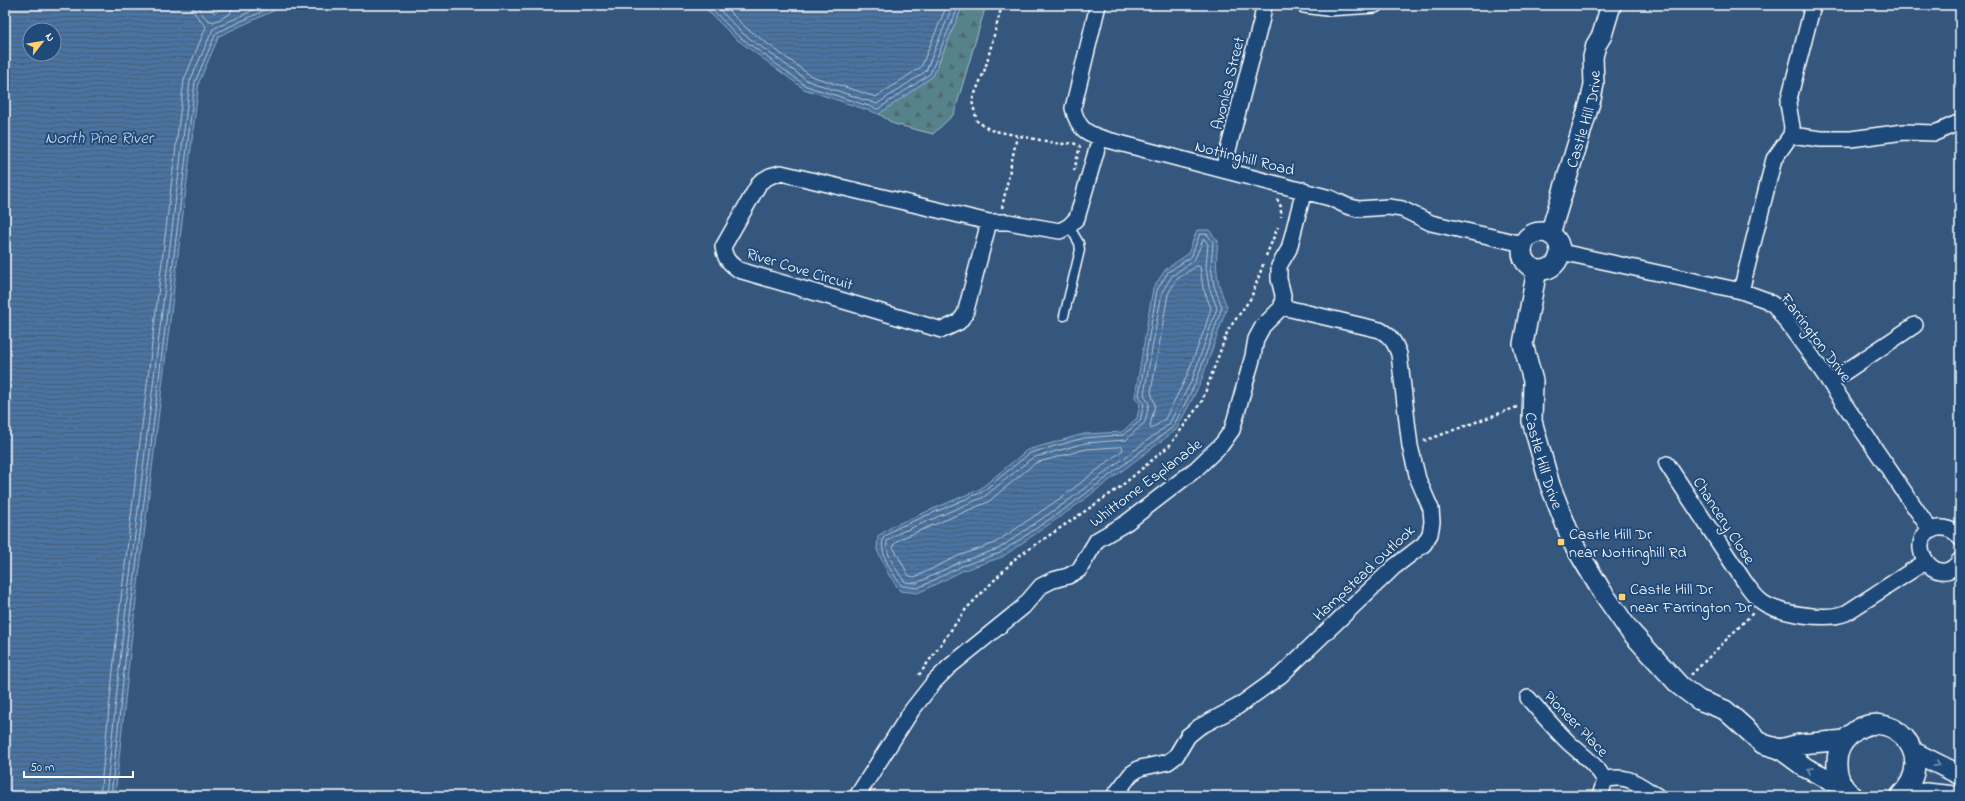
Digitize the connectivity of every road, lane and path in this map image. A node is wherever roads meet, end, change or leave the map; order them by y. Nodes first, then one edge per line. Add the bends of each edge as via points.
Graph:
1 (1002, 5) edge
2 (1098, 5) edge
3 (1264, 5) edge
4 (1304, 5) edge
5 (1375, 5) edge
6 (1611, 5) edge
7 (1813, 5) edge
8 (1960, 122) edge
9 (1791, 135) junction
10 (1017, 136) junction
11 (1098, 144) junction
12 (1080, 146) junction
13 (1224, 170) junction
14 (1073, 174) dead end
15 (1304, 190) junction
16 (1273, 197) dead end
17 (994, 206) dead end
18 (1002, 208) junction
19 (989, 222) junction
20 (1008, 222) junction
21 (1069, 226) junction
22 (1550, 234) junction
23 (1523, 244) junction
24 (1561, 252) junction
25 (1537, 270) junction
26 (1741, 291) junction
27 (1282, 307) junction
28 (1064, 316) dead end
29 (1915, 325) dead end
30 (1830, 382) junction
31 (1532, 402) junction
32 (1410, 446) junction
33 (1667, 464) dead end
34 (1931, 531) junction
35 (1960, 538) edge
36 (1925, 562) junction
37 (1957, 570) edge
38 (1763, 603) junction
39 (918, 676) dead end
40 (1680, 686) junction
41 (1528, 698) dead end
42 (1845, 740) junction
43 (1780, 749) junction
44 (1914, 752) junction
45 (1960, 776) edge
46 (1605, 780) junction
47 (1849, 793) edge
48 (857, 796) edge
49 (1114, 796) edge
50 (1600, 796) edge
51 (1657, 796) edge
52 (1900, 796) edge
53 (1905, 796) edge
54 (1954, 796) edge

1 - 10 path via 985,69 972,105 977,121 990,130
2 - 11 street, Nottinghill Road via 1073,108 1081,128
3 - 13 street, Avonlea Street
4 - 5 street via 1327,8
6 - 22 street, Castle Hill Drive via 1593,58 1594,84 1591,99
7 - 9 street via 1788,103
8 - 9 street via 1935,133 1904,132 1851,139
9 - 26 street via 1774,159
10 - 12 path
10 - 18 path
11 - 12 path
11 - 13 street, Nottinghill Road
11 - 21 street via 1078,218
12 - 14 path
13 - 15 street, Nottinghill Road
15 - 23 street, Nottinghill Road via 1358,209 1402,209 1432,223
15 - 27 street via 1289,249 1279,266
16 - 39 path via 1281,207 1281,220 1251,298 1228,330 1202,401 1170,445 1119,488 1016,558 966,609
17 - 18 path
18 - 20 path via 1008,209
19 - 19 street, River Cove Circuit via 781,173 760,182 723,247 724,256 739,270 942,330 959,322 965,314
19 - 20 street, River Cove Circuit
20 - 21 street, River Cove Circuit via 1060,231
21 - 28 lane via 1079,243 1080,250
22 - 23 street via 1544,231 1531,234
22 - 24 street via 1558,241
23 - 25 street via 1521,251 1526,263
24 - 25 street via 1553,267
24 - 26 street, Farrington Drive
25 - 31 street, Castle Hill Drive via 1523,344 1533,381
26 - 30 street, Farrington Drive via 1775,306
27 - 32 street, Hampstead Outlook via 1380,330 1390,335 1399,354
27 - 48 street, Whittome Esplanade via 1263,326 1256,339 1232,430 1222,444 1201,464 1126,523 1097,540 1079,570 1041,586 1023,607 949,667 912,710
29 - 30 street
30 - 34 street, Farrington Drive
31 - 32 path
31 - 40 street, Castle Hill Drive via 1532,421 1550,485 1574,543 1601,590 1629,630
32 - 49 street, Hampstead Outlook via 1418,479 1431,509 1430,534 1424,544 1394,567 1280,676 1237,708 1199,727 1188,736 1176,756 1168,762 1140,768 1131,774
33 - 38 street, Chancery Close via 1744,581
34 - 35 street via 1947,529
34 - 36 street via 1924,537 1921,545 1921,554
36 - 37 street via 1937,570
36 - 38 street via 1836,617 1823,618
38 - 40 path
40 - 43 street, Castle Hill Drive via 1699,700 1725,710 1763,744
41 - 46 street, Pioneer Place via 1569,742 1590,760
42 - 43 street via 1800,744
42 - 44 street via 1865,726 1877,724 1900,732
42 - 47 street via 1836,762 1838,774
47 -> 43 street, Castle Hill Drive via 1806,768
44 -> 45 street
44 - 52 street via 1914,777
46 - 50 street, Pioneer Place
46 - 51 street via 1615,777 1627,778
53 - 54 street via 1926,793

